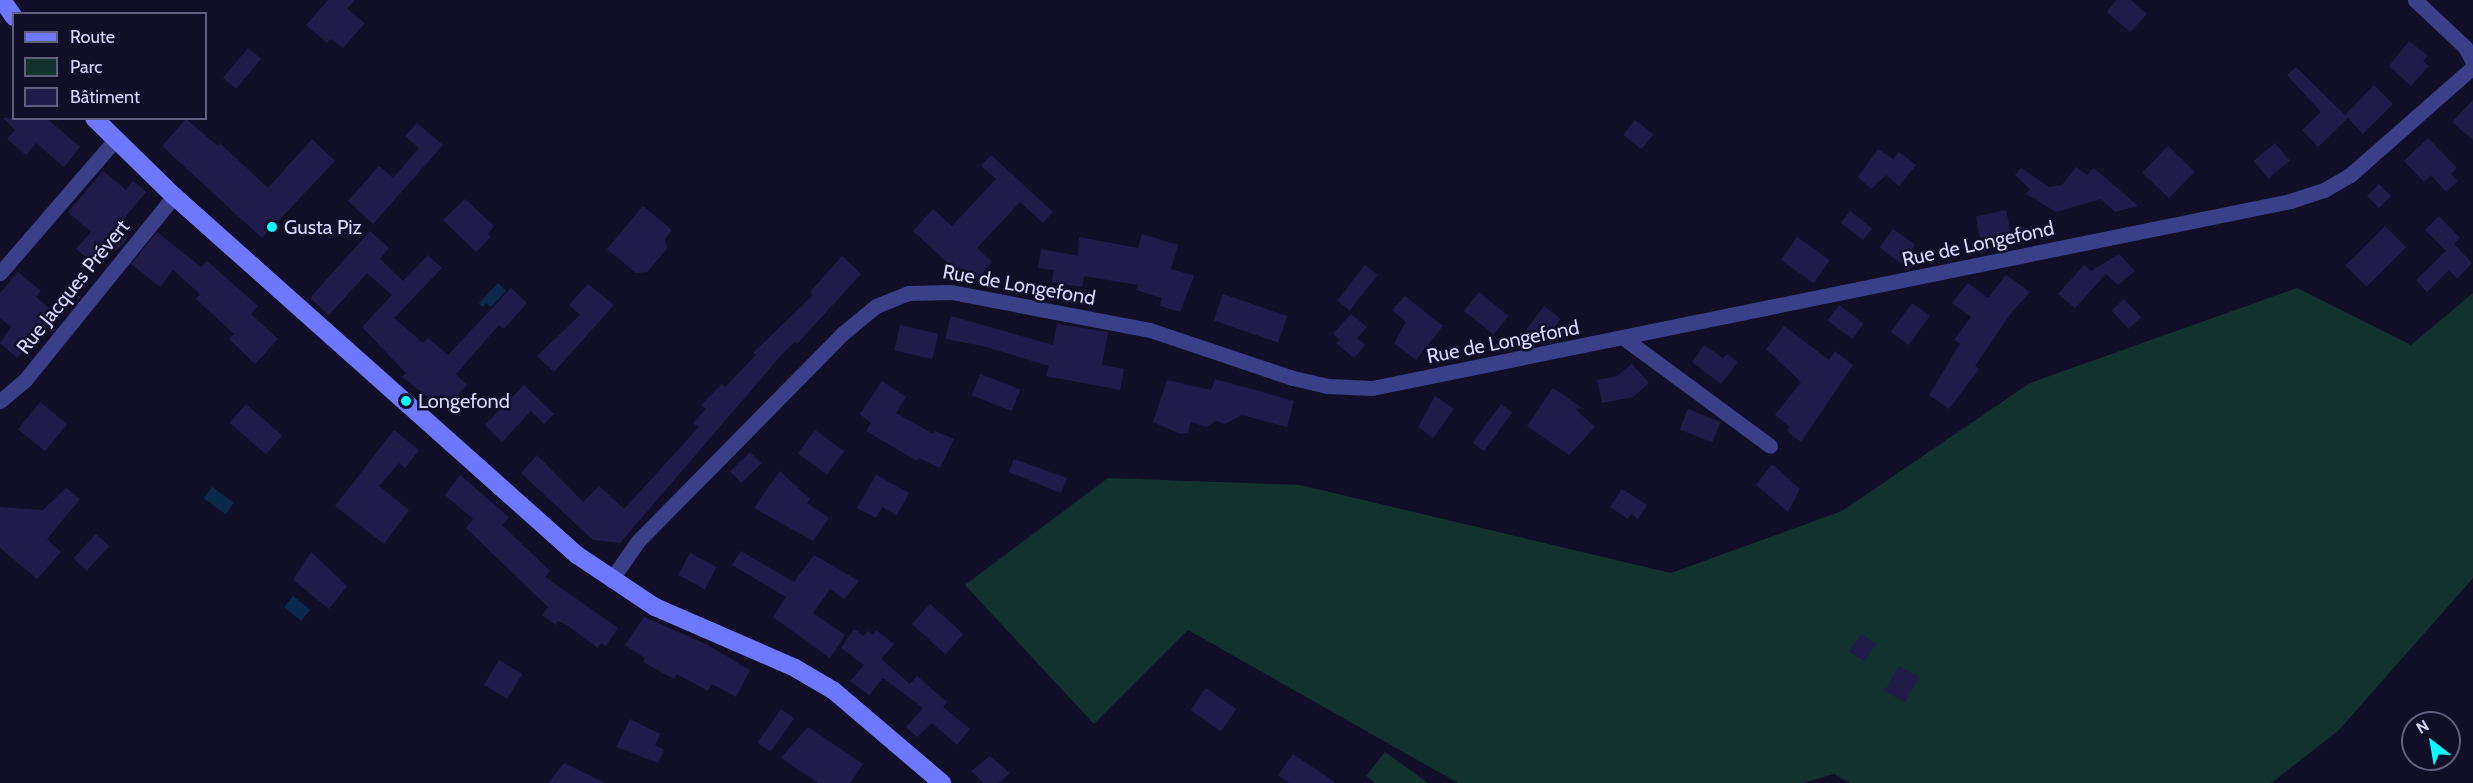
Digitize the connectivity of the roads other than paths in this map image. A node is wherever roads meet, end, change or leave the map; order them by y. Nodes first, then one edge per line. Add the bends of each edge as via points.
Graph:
1 (2, 0) edge
2 (2415, 0) edge
3 (12, 14) edge
4 (2473, 62) edge
5 (2473, 67) edge
6 (96, 120) edge
7 (114, 141) junction
8 (174, 196) junction
9 (0, 273) edge
10 (1624, 339) junction
11 (0, 401) edge
12 (1770, 446) dead end
13 (611, 580) junction
14 (942, 783) edge

1 - 3 main road
2 - 4 street via 2465,47
5 - 10 street, Rue de Longefond via 2350,175 2324,190 2290,201
6 - 7 main road
7 - 8 main road
7 - 9 street
8 - 11 street, Rue Jacques Prévert via 25,380
8 - 13 main road via 577,555
10 - 12 street
10 - 13 street, Rue de Longefond via 1372,388 1327,386 1150,330 951,292 909,293 876,306 842,334 638,541
13 - 14 main road via 655,607 795,668 834,691

